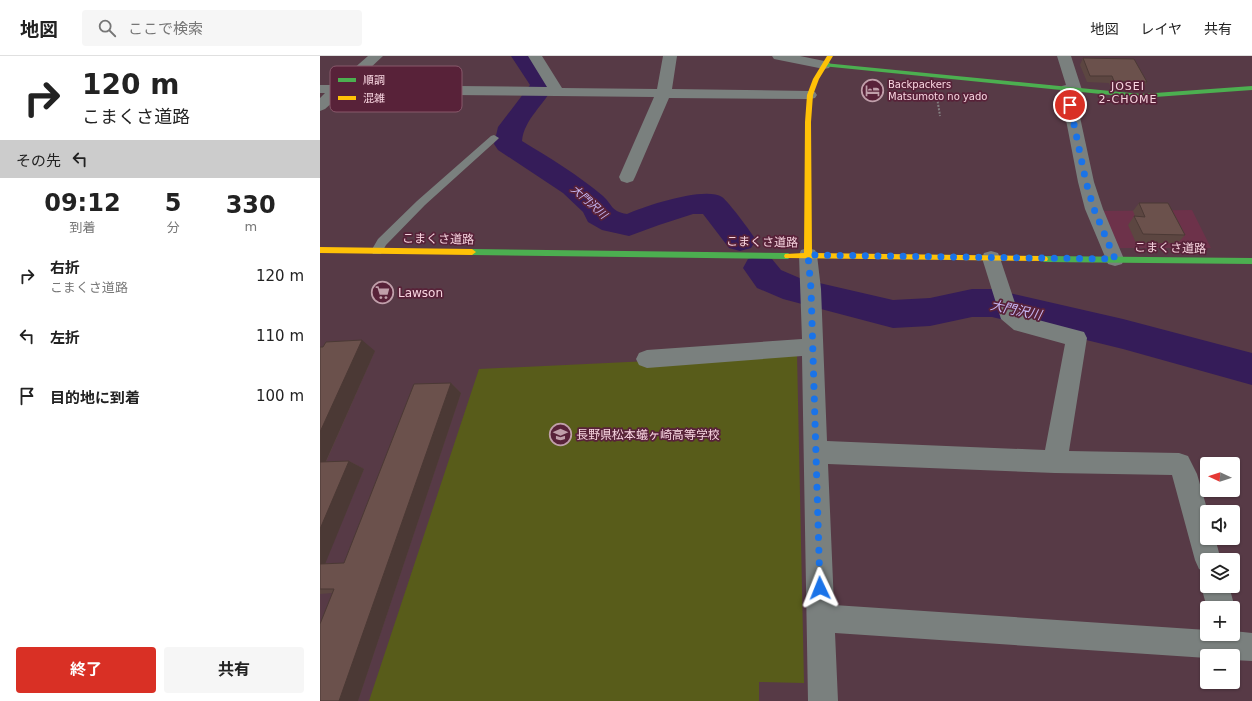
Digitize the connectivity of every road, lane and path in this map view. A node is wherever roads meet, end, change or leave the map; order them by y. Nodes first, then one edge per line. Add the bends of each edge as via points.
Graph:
1 (376, 56) edge
2 (535, 56) edge
3 (670, 56) edge
4 (779, 56) edge
5 (1064, 56) edge
6 (827, 60) edge
7 (365, 66) edge
8 (320, 88) edge
9 (936, 88) dead end
10 (1252, 88) edge
11 (330, 89) edge
12 (462, 90) edge
13 (1071, 90) junction
14 (546, 91) junction
15 (664, 92) junction
16 (810, 95) junction
17 (330, 97) edge
18 (320, 106) edge
19 (940, 116) dead end
20 (494, 138) dead end
21 (627, 178) dead end
22 (320, 250) edge
23 (377, 251) junction
24 (808, 255) junction
25 (991, 258) junction
26 (1115, 259) junction
27 (1252, 261) edge
28 (812, 347) junction
29 (647, 359) dead end
30 (816, 452) junction
31 (1055, 462) junction
32 (1206, 553) edge
33 (821, 618) junction
34 (1237, 642) edge
35 (823, 701) edge

1 - 7 street
2 - 14 street
3 - 15 street
4 - 6 street
5 - 13 street
6 - 13 street
6 - 16 street
8 - 11 street
9 - 19 path
10 - 13 street via 1141,96
12 - 14 street
13 - 26 street via 1086,182 1094,209
14 - 15 street
15 - 16 street
15 - 21 street
16 - 24 street
17 - 18 street
20 - 23 lane via 421,203 382,242
22 - 23 street, こまくさ道路
23 - 24 street, こまくさ道路
24 - 25 street, こまくさ道路
24 - 28 street via 812,296
25 - 26 street, こまくさ道路
25 - 31 street via 1005,305 1021,324 1077,338
26 - 27 street, こまくさ道路
28 - 29 street
28 - 30 street
30 - 31 street
30 - 33 street
31 - 32 street via 1179,464 1185,474
33 - 34 street
33 - 35 street

